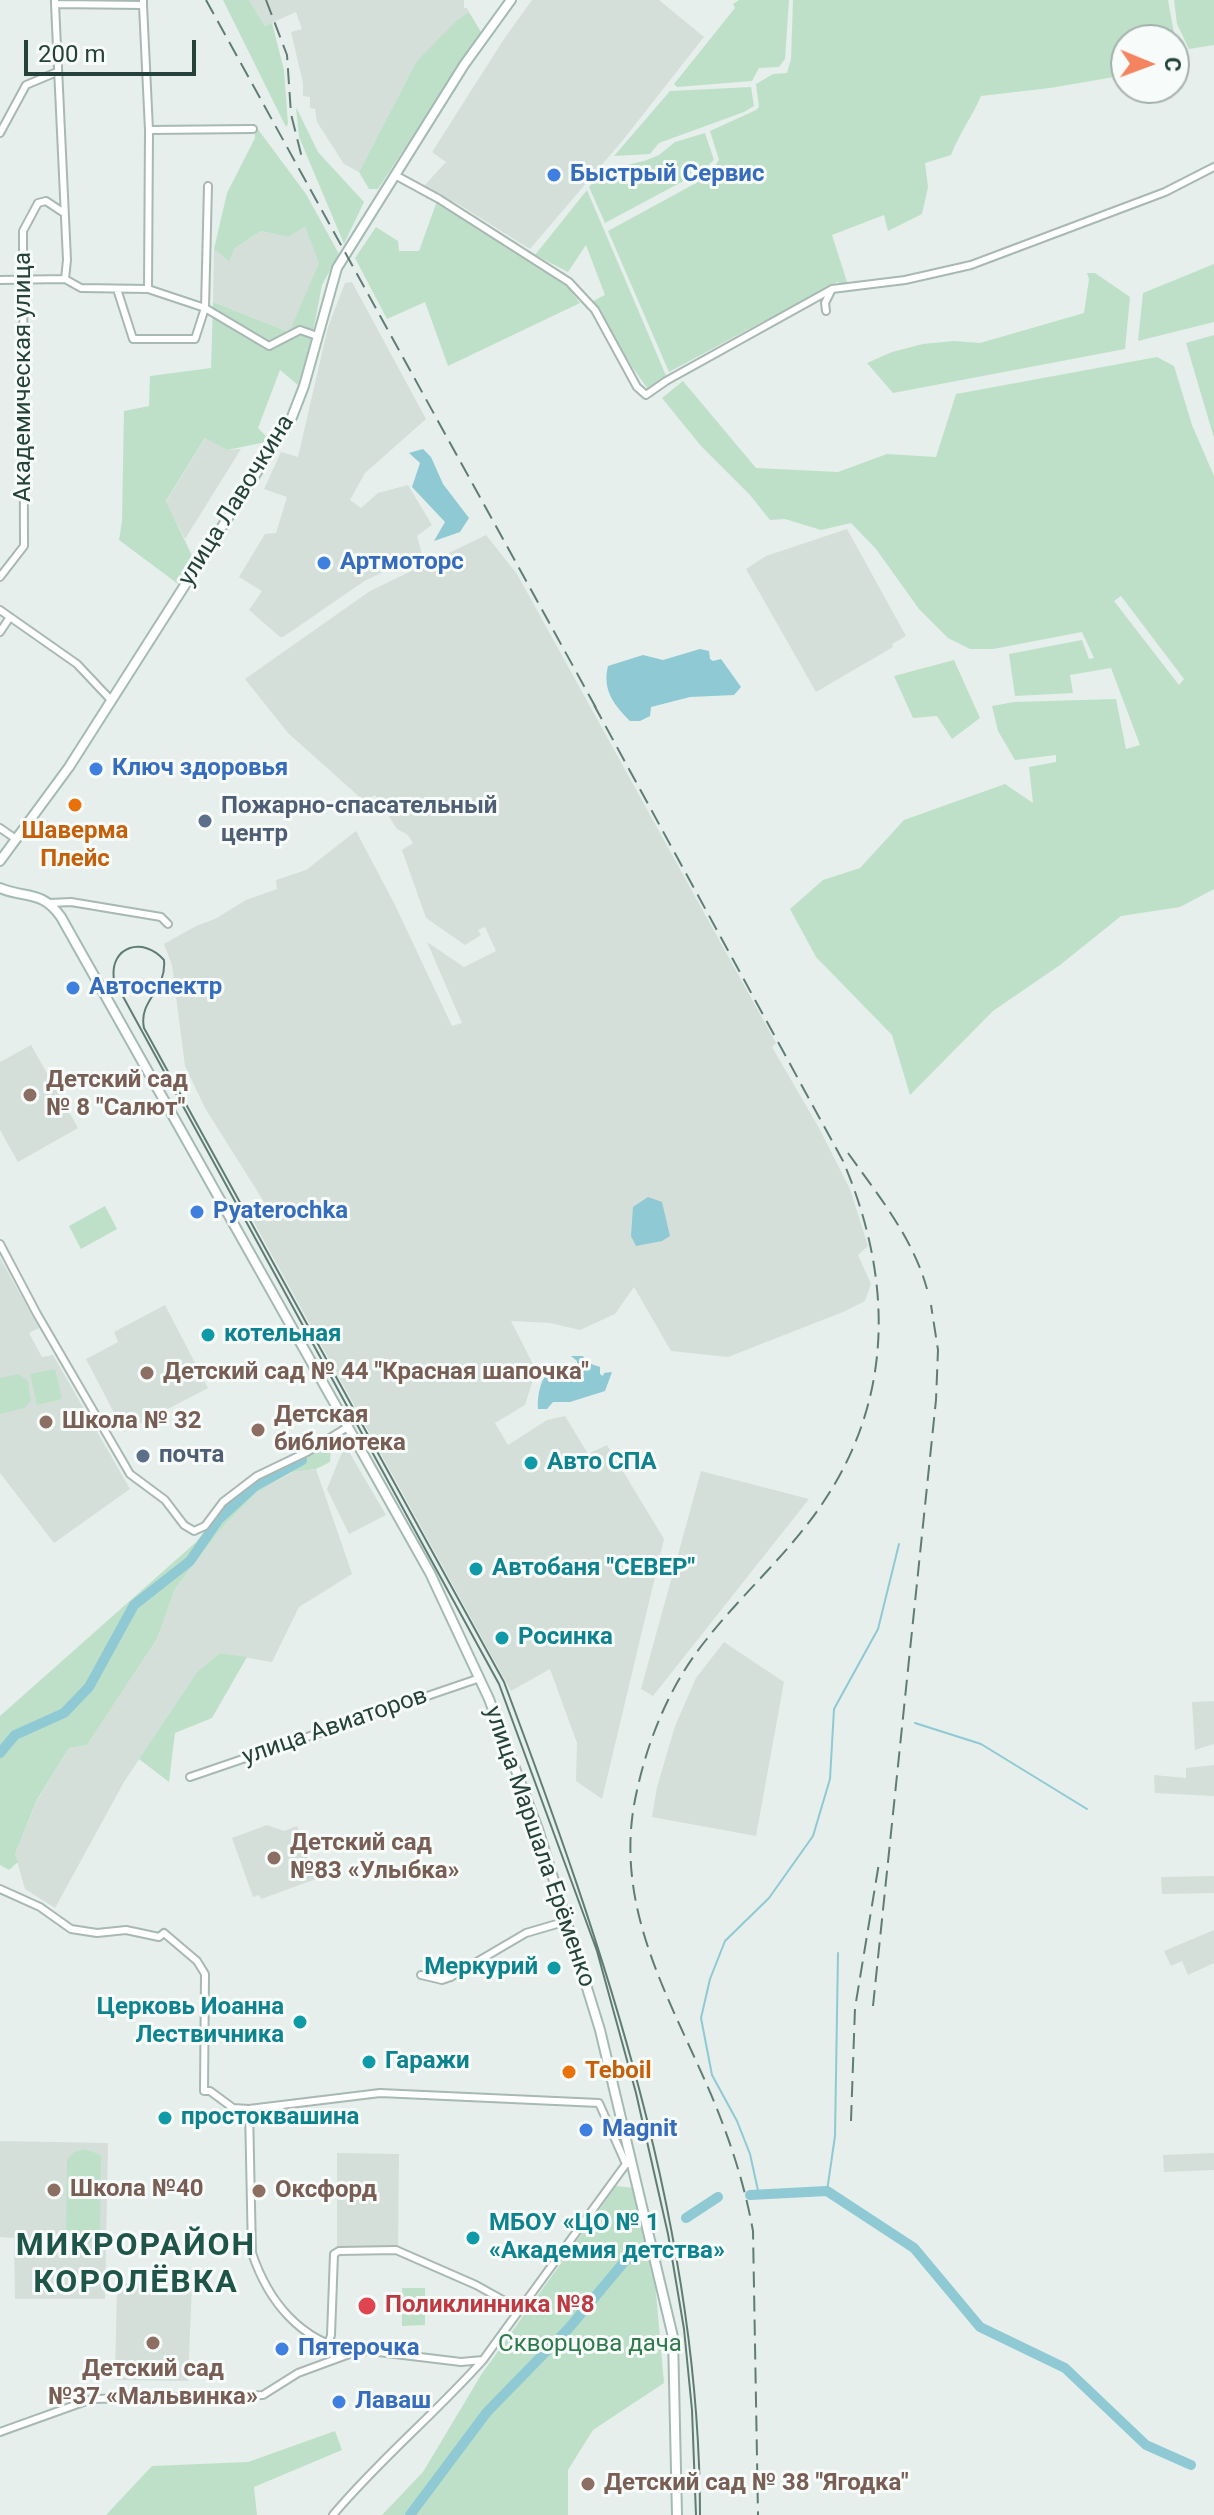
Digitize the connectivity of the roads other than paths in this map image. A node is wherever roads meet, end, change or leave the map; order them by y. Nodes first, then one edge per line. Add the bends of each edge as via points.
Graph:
1 (511, 0) edge
2 (55, 2) edge
3 (143, 3) edge
4 (57, 72) junction
5 (253, 129) dead end
6 (149, 130) junction
7 (0, 133) edge
8 (1214, 167) edge
9 (395, 175) junction
10 (208, 186) dead end
11 (64, 213) junction
12 (65, 279) junction
13 (0, 280) edge
14 (25, 280) junction
15 (117, 289) junction
16 (148, 289) junction
17 (832, 289) junction
18 (205, 308) junction
19 (826, 311) dead end
20 (317, 336) junction
21 (0, 577) edge
22 (0, 610) edge
23 (10, 617) junction
24 (0, 632) edge
25 (110, 699) junction
26 (0, 828) edge
27 (16, 839) junction
28 (0, 861) edge
29 (0, 888) edge
30 (50, 903) junction
31 (168, 924) dead end
32 (0, 1244) edge
33 (346, 1428) junction
34 (480, 1678) junction
35 (190, 1777) dead end
36 (0, 1889) edge
37 (567, 1921) junction
38 (421, 1975) dead end
39 (249, 2109) junction
40 (630, 2164) junction
41 (521, 2310) junction
42 (328, 2345) junction
43 (355, 2352) junction
44 (483, 2360) junction
45 (0, 2432) edge
46 (333, 2515) edge
47 (677, 2515) edge

1 - 9 main road, улица Лавочкина
2 - 3 street, Академическая улица
2 - 4 street, Академическая улица
3 - 6 street
4 - 7 street via 26,85
4 - 11 street, Академическая улица
5 - 6 street
6 - 16 street
8 - 17 street via 1165,192 971,265
9 - 17 street via 569,282 595,310 646,395
9 - 20 main road, улица Лавочкина via 337,268
10 - 18 street
11 - 12 street, Академическая улица
11 - 14 street, Академическая улица via 46,201 38,203 23,231
12 - 14 street
12 - 15 street via 81,288
13 - 14 street
14 - 21 street, Академическая улица via 24,546
15 - 16 street
15 - 18 street via 133,339 195,339
16 - 18 street
17 - 19 street
18 - 20 street via 269,346 300,330
20 - 25 main road, улица Лавочкина via 292,417
22 - 23 street
23 - 24 street
23 - 25 street via 77,664
25 - 27 main road, улица Лавочкина
26 - 27 street
27 - 28 main road, улица Лавочкина
29 - 30 main road
30 - 31 street via 161,917
30 - 33 main road, улица Маршала Ерёменко
32 - 33 street via 130,1474 194,1531 257,1476
33 - 34 main road, улица Маршала Ерёменко via 430,1573
34 - 35 street, улица Авиаторов
34 - 37 main road, улица Маршала Ерёменко
36 - 39 street via 71,1929 159,1937 164,1933 197,1961 205,1974 204,2091 233,2108
37 - 38 street via 526,1933 451,1977
37 - 40 main road, улица Маршала Ерёменко via 600,2030
39 - 40 street via 380,2093 599,2103
39 - 42 street via 252,2253 272,2298 295,2323
40 - 41 street
40 - 47 main road, улица Маршала Ерёменко via 673,2337
41 - 42 street via 396,2250 339,2251 334,2254
41 - 44 street
42 - 43 street
43 - 44 street
43 - 45 street via 298,2373 263,2395 92,2399
44 - 46 street

